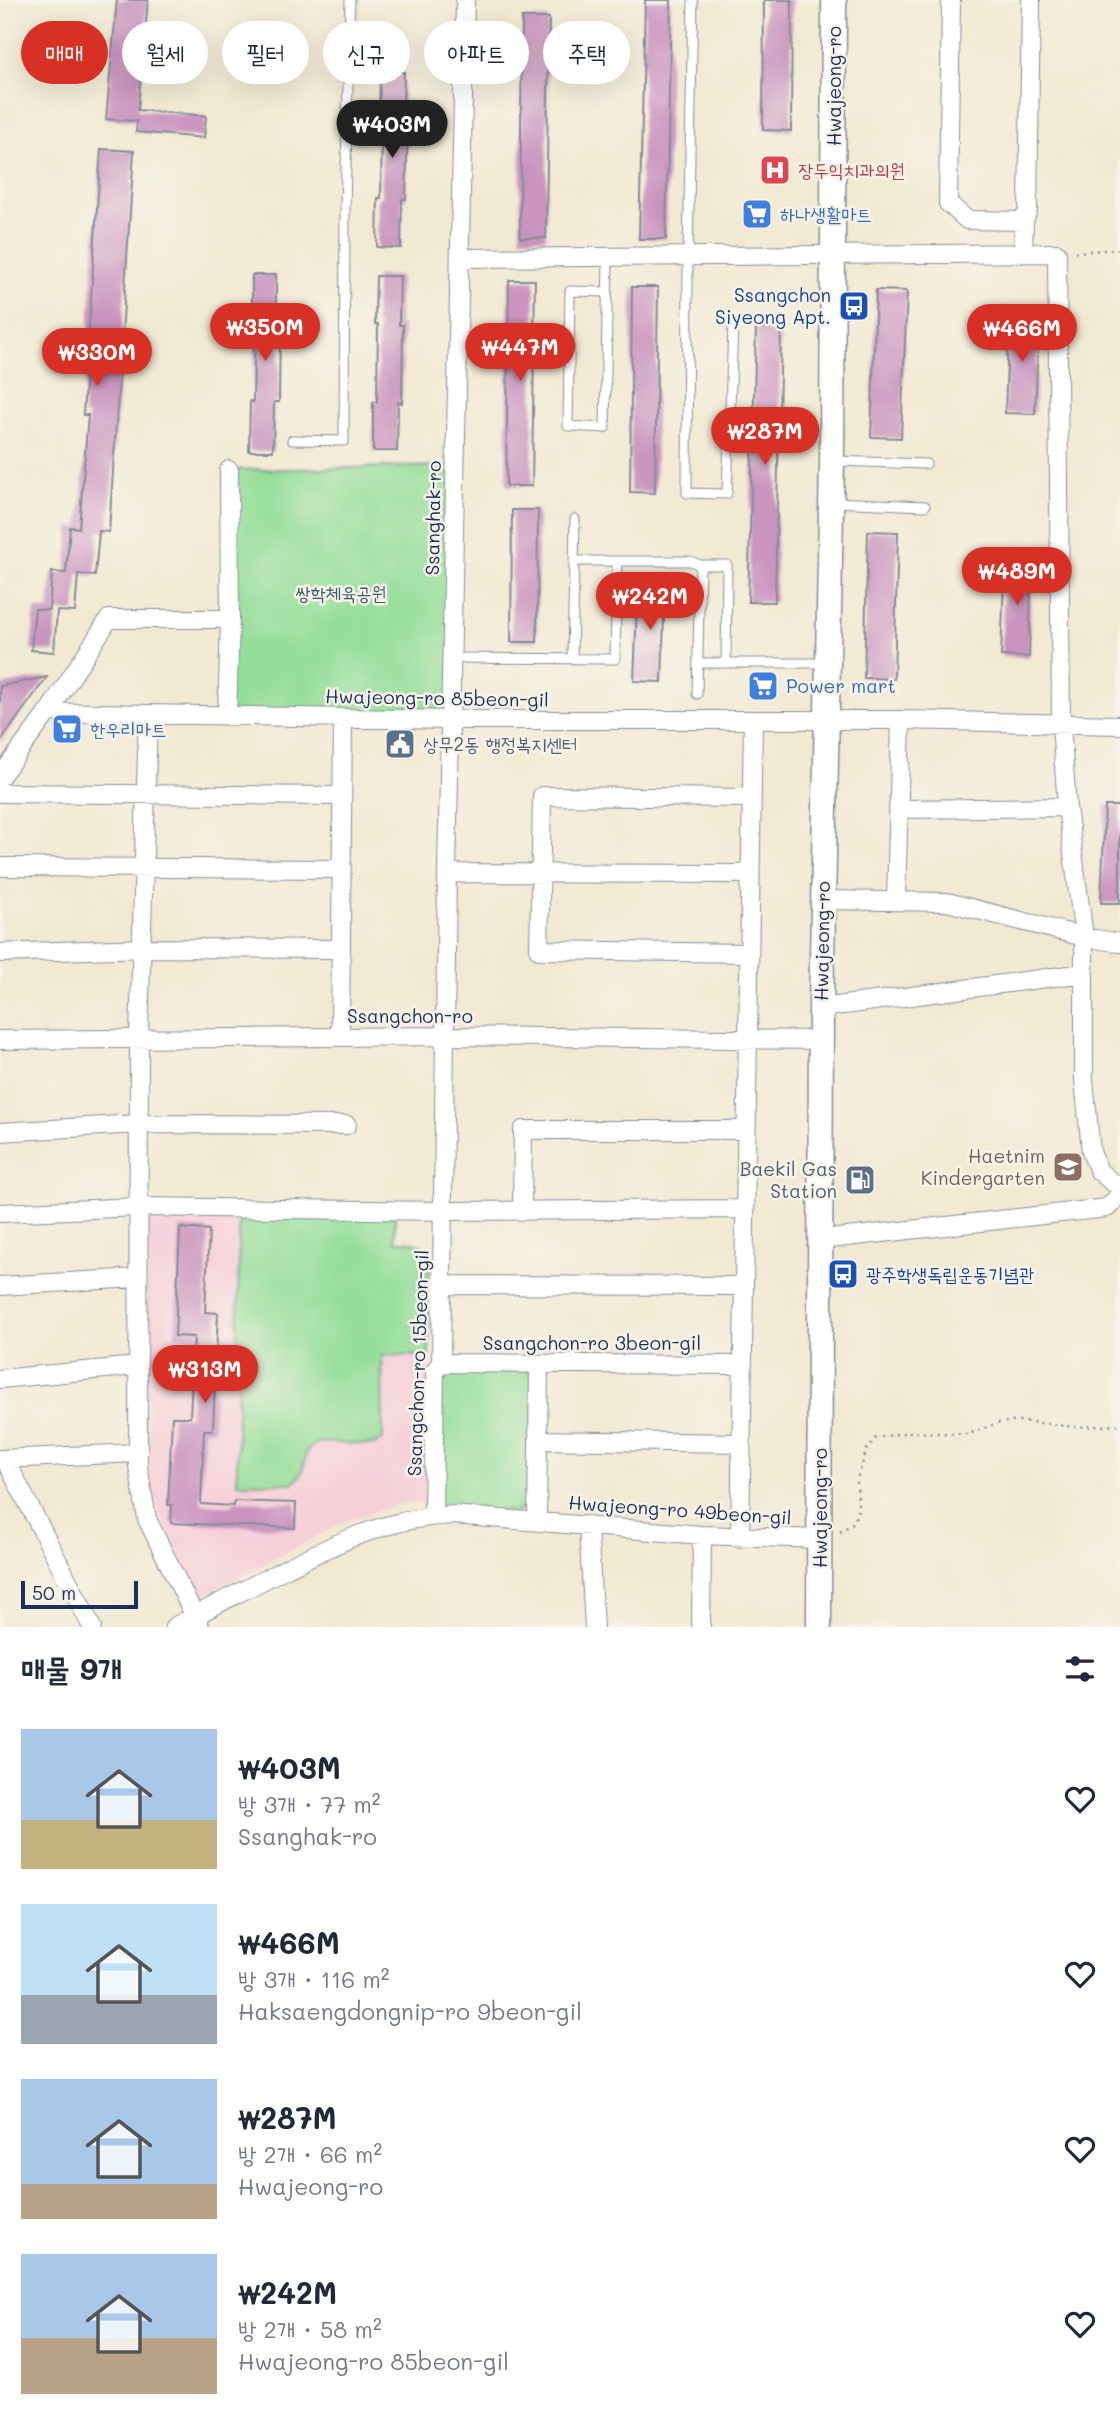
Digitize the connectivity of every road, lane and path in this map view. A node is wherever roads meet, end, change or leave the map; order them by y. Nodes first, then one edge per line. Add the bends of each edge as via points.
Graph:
1 (350, 0) edge
2 (466, 0) edge
3 (693, 0) edge
4 (834, 0) edge
5 (951, 0) edge
6 (1031, 0) edge
7 (1024, 221) junction
8 (1120, 249) edge
9 (1023, 253) junction
10 (1057, 253) junction
11 (833, 256) junction
12 (608, 257) junction
13 (688, 257) junction
14 (460, 258) junction
15 (607, 292) junction
16 (733, 325) dead end
17 (292, 440) dead end
18 (832, 461) junction
19 (926, 464) dead end
20 (229, 470) dead end
21 (831, 502) junction
22 (925, 506) dead end
23 (575, 519) dead end
24 (574, 561) junction
25 (617, 561) junction
26 (700, 565) junction
27 (230, 619) junction
28 (452, 658) junction
29 (572, 659) junction
30 (698, 663) junction
31 (726, 663) junction
32 (827, 663) junction
33 (697, 694) dead end
34 (47, 712) junction
35 (148, 714) junction
36 (227, 716) junction
37 (343, 718) junction
38 (450, 720) junction
39 (752, 720) junction
40 (826, 720) junction
41 (901, 720) junction
42 (1061, 724) junction
43 (1120, 725) edge
44 (0, 777) edge
45 (0, 793) edge
46 (145, 794) junction
47 (342, 796) junction
48 (751, 798) junction
49 (1068, 807) junction
50 (898, 809) junction
51 (0, 867) edge
52 (143, 869) junction
53 (342, 869) junction
54 (447, 873) junction
55 (540, 874) junction
56 (750, 874) junction
57 (824, 900) junction
58 (896, 901) junction
59 (1084, 937) junction
60 (1120, 943) edge
61 (143, 948) junction
62 (341, 949) junction
63 (0, 953) edge
64 (748, 953) junction
65 (1084, 974) junction
66 (821, 1008) junction
67 (446, 1036) junction
68 (139, 1037) junction
69 (340, 1037) junction
70 (0, 1040) edge
71 (747, 1040) junction
72 (821, 1040) junction
73 (138, 1124) junction
74 (347, 1125) dead end
75 (746, 1130) junction
76 (0, 1132) edge
77 (1120, 1184) edge
78 (1120, 1195) edge
79 (138, 1207) junction
80 (522, 1209) junction
81 (744, 1209) junction
82 (444, 1211) junction
83 (0, 1213) edge
84 (820, 1240) junction
85 (137, 1278) junction
86 (443, 1285) junction
87 (0, 1286) edge
88 (744, 1286) junction
89 (441, 1363) junction
90 (539, 1364) junction
91 (742, 1365) junction
92 (137, 1366) junction
93 (0, 1379) edge
94 (1120, 1425) edge
95 (538, 1440) junction
96 (741, 1443) junction
97 (138, 1453) junction
98 (2, 1459) edge
99 (433, 1516) junction
100 (537, 1521) junction
101 (588, 1525) junction
102 (702, 1535) junction
103 (740, 1538) junction
104 (819, 1539) junction
105 (197, 1621) edge
106 (92, 1627) edge
107 (174, 1627) edge
108 (594, 1627) edge
109 (701, 1627) edge
110 (819, 1627) edge

1 - 17 lane via 344,441
2 - 14 street, Ssanghak-ro
3 - 13 lane
4 - 11 street, Hwajeong-ro
5 - 7 street via 948,203 967,220
6 - 7 street via 1028,210
7 - 9 street
8 - 10 path
9 - 10 street
9 - 11 street
10 - 42 street
11 - 13 street
11 - 18 street, Hwajeong-ro
12 - 13 street
12 - 14 street
12 - 15 lane
13 - 16 lane via 687,493 727,494
14 - 28 street, Ssanghak-ro
15 - 15 lane via 605,428 568,426 570,291
18 - 19 lane
18 - 21 street, Hwajeong-ro
20 - 27 street
21 - 22 lane
21 - 32 street, Hwajeong-ro
23 - 24 lane
24 - 25 lane
24 - 29 lane
25 - 26 lane via 690,561
25 - 29 lane via 615,659
26 - 30 lane
26 - 31 lane via 727,565
27 - 34 street via 109,620
27 - 36 street
28 - 29 lane
28 - 38 street, Ssanghak-ro
30 - 31 lane
30 - 33 lane
31 - 32 lane
32 - 40 street, Hwajeong-ro
34 - 35 street, Hwajeong-ro 85beon-gil
34 - 44 street
35 - 36 street, Hwajeong-ro 85beon-gil
35 - 46 street
36 - 37 street, Hwajeong-ro 85beon-gil
37 - 38 street, Hwajeong-ro 85beon-gil
37 - 47 street
38 - 39 street, Hwajeong-ro 85beon-gil
38 - 54 street, Ssanghak-ro
39 - 40 street, Hwajeong-ro 85beon-gil
39 - 48 street
40 - 41 street, Hwajeong-ro 85beon-gil
40 - 57 street, Hwajeong-ro
41 - 42 street, Hwajeong-ro 85beon-gil
41 - 50 street
42 - 43 street, Hwajeong-ro 85beon-gil
42 - 49 street
45 - 46 street
46 - 47 street
46 - 52 street
47 - 53 street
48 - 55 street via 542,796
48 - 56 street
49 - 50 street
49 - 59 street
50 - 58 street
51 - 52 street
52 - 53 street
52 - 61 street
53 - 62 street
54 - 55 street
54 - 67 street, Ssanghak-ro
55 - 56 street
55 - 64 street via 538,950
56 - 64 street
57 - 58 street
57 - 66 street, Hwajeong-ro
58 - 59 street via 947,902
59 - 60 street
59 - 65 street
61 - 62 street
61 - 63 street
61 - 68 street
62 - 69 street
64 - 71 street
65 - 66 street
65 - 77 street via 1084,1079 1091,1152 1099,1171
66 - 72 street, Hwajeong-ro
67 - 69 street, Ssangchon-ro
67 - 71 street, Ssangchon-ro
67 - 82 street, Ssangchon-ro 15beon-gil
68 - 69 street, Ssangchon-ro
68 - 70 street, Ssangchon-ro
68 - 73 street
71 - 72 street, Ssangchon-ro
71 - 75 street
72 - 84 street, Hwajeong-ro
73 - 74 street
73 - 76 street
73 - 79 street
75 - 80 street via 523,1130
75 - 81 street
78 - 84 street via 1107,1208
79 - 82 street
79 - 83 street
79 - 85 street
80 - 81 street
80 - 82 street
81 - 88 street
82 - 86 street, Ssangchon-ro 15beon-gil
84 - 104 street, Hwajeong-ro
85 - 87 street
85 - 92 street
86 - 88 street
86 - 89 street, Ssangchon-ro 15beon-gil
88 - 91 street
89 - 90 street, Ssangchon-ro 3beon-gil
89 - 99 street, Ssangchon-ro 15beon-gil via 435,1370
90 - 91 street, Ssangchon-ro 3beon-gil
90 - 95 street
91 - 96 street
92 - 93 street
92 - 97 street
94 - 104 path via 997,1423 969,1434 909,1432 876,1438 867,1449 857,1479 854,1522
95 - 96 street
95 - 100 street
96 - 103 street
97 - 98 street
97 - 105 street via 147,1518
98 - 106 street
99 - 100 street, Hwajeong-ro 49beon-gil
99 - 105 street, Hwajeong-ro 49beon-gil via 370,1529 329,1546
100 - 101 street, Hwajeong-ro 49beon-gil
101 - 102 street, Hwajeong-ro 49beon-gil
101 - 108 street
102 - 103 street, Hwajeong-ro 49beon-gil
102 - 109 street
103 - 104 street, Hwajeong-ro 49beon-gil
104 - 110 street, Hwajeong-ro
105 - 107 street, Hwajeong-ro 49beon-gil

